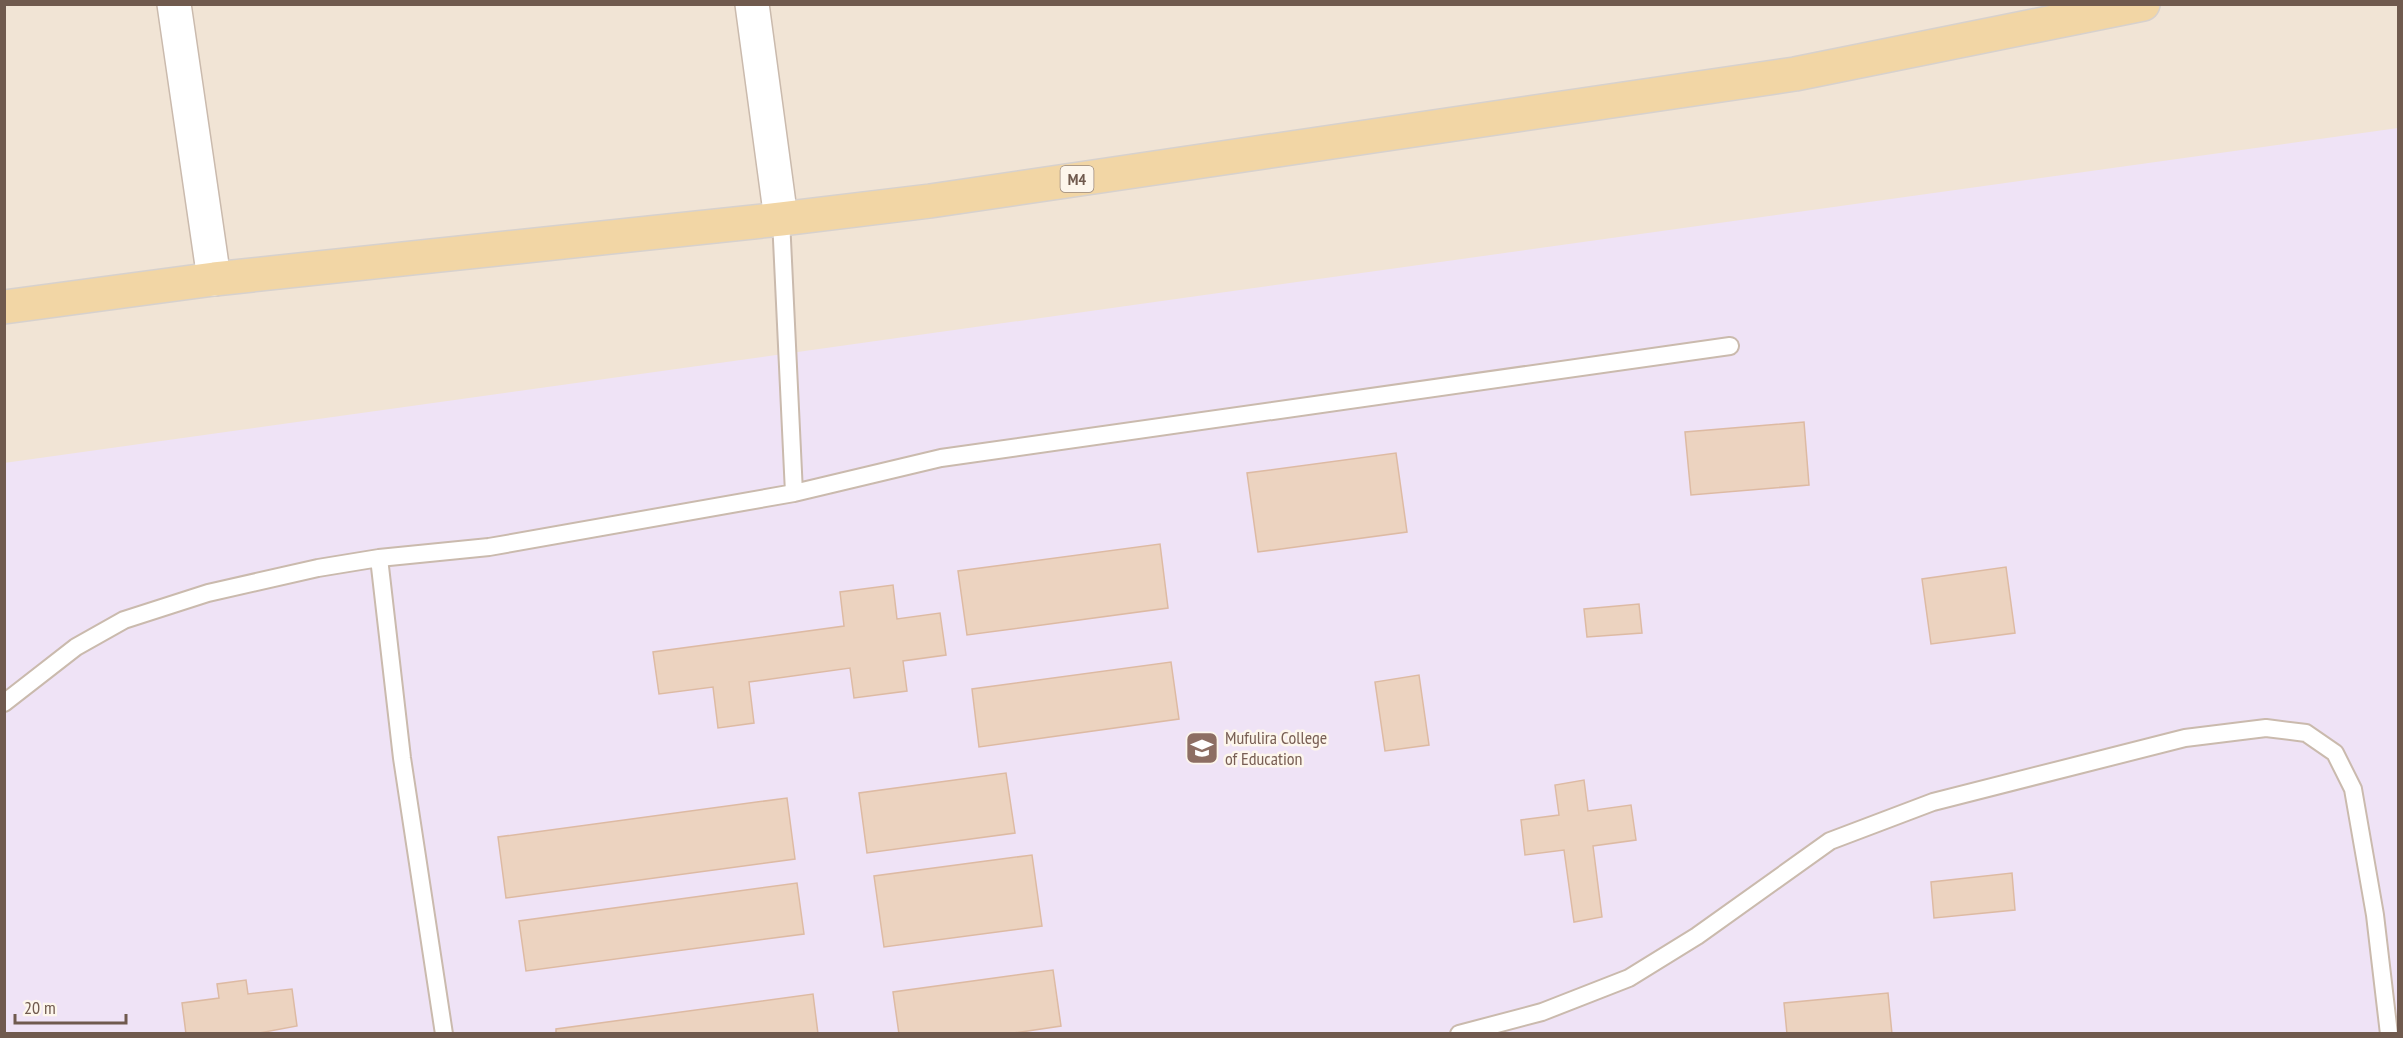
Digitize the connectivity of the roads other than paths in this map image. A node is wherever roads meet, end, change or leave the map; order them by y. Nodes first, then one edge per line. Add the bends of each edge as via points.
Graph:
1 (174, 4) edge
2 (752, 4) edge
3 (2143, 4) edge
4 (781, 219) junction
5 (214, 279) junction
6 (4, 307) edge
7 (1730, 346) dead end
8 (794, 493) junction
9 (379, 558) junction
10 (4, 703) edge
11 (444, 1034) edge
12 (1459, 1034) edge
13 (2389, 1034) edge

1 - 5 street
2 - 4 street
3 - 4 main road, M4 via 1795,74 930,201
4 - 5 main road, M4
4 - 8 lane
5 - 6 main road, M4
7 - 8 lane via 941,458
8 - 9 lane via 489,547
9 - 10 lane via 208,593 124,620 76,646
9 - 11 lane via 402,758
12 - 13 lane via 1542,1012 1629,978 1697,936 1830,841 1934,802 2185,738 2266,728 2306,733 2335,753 2353,789 2375,915

